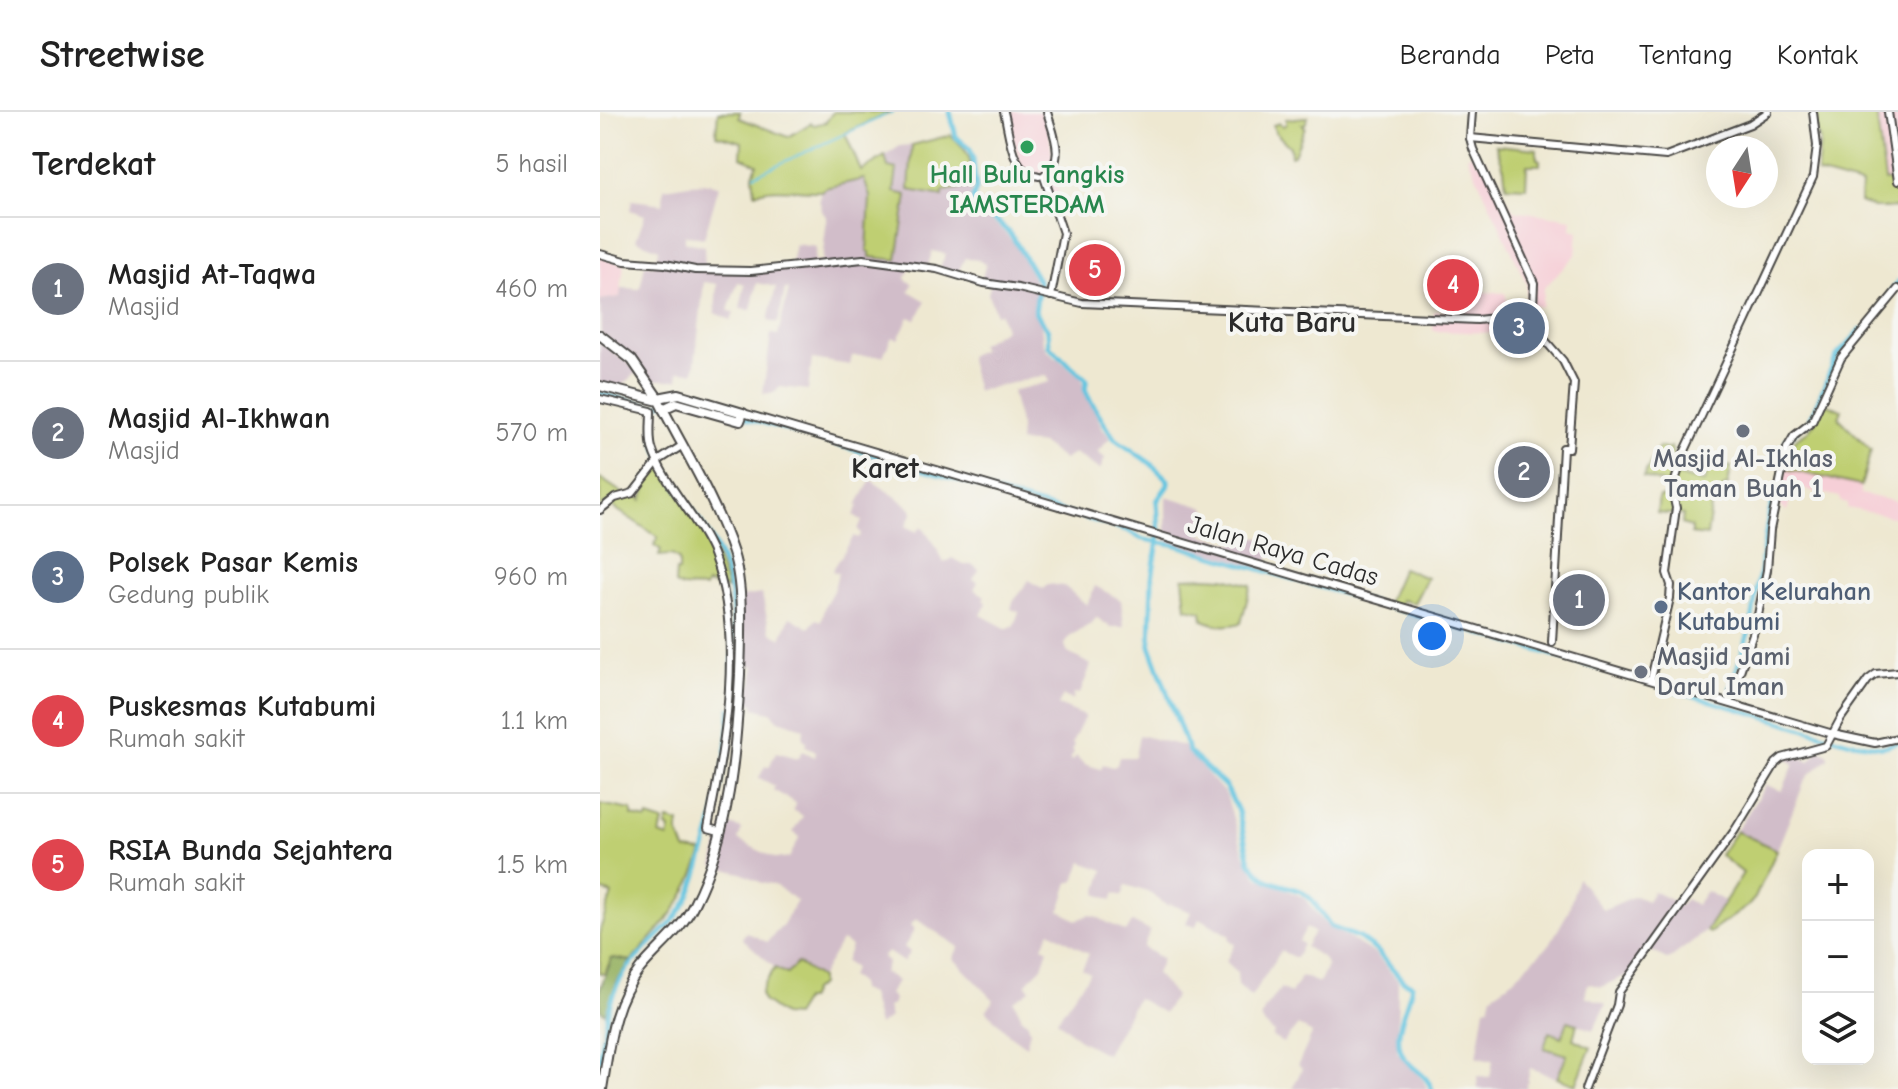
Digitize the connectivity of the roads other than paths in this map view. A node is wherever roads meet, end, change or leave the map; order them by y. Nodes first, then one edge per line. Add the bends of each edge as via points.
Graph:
1 (1004, 112) edge
2 (1047, 112) edge
3 (1473, 112) edge
4 (1768, 112) edge
5 (1813, 112) edge
6 (1890, 112) edge
7 (1471, 139) junction
8 (1893, 141) junction
9 (1898, 161) edge
10 (1042, 176) junction
11 (1898, 181) edge
12 (600, 254) edge
13 (1898, 289) edge
14 (1047, 295) junction
15 (1523, 315) junction
16 (600, 335) edge
17 (600, 386) edge
18 (600, 399) edge
19 (660, 404) junction
20 (742, 417) joint
21 (683, 445) junction
22 (661, 458) junction
23 (600, 510) edge
24 (1553, 642) junction
25 (1547, 649) junction
26 (1559, 652) junction
27 (1898, 672) edge
28 (1651, 679) junction
29 (1729, 703) junction
30 (1832, 737) junction
31 (1898, 738) edge
32 (715, 830) junction
33 (602, 1089) edge
34 (1585, 1089) edge

1 - 10 street via 1018,165 1027,174
2 - 10 street via 1058,158
3 - 7 street
4 - 7 street via 1666,156
5 - 28 street via 1813,177 1684,453 1672,490 1676,508 1667,573 1671,590
6 - 8 street
7 - 15 street via 1534,283 1533,307
8 - 9 street
8 - 11 street
10 - 14 street via 1063,233
12 - 14 street via 695,270 751,271 863,259 937,269
13 - 29 street via 1841,358 1812,422 1789,443 1758,619
14 - 15 street via 1079,303 1279,313 1471,320
15 - 24 street via 1563,361 1574,383 1569,448 1564,448
16 - 19 main road via 632,360
17 - 19 main road, Jalan Raya Cadas
18 - 22 street via 651,411 651,442
19 - 20 main road, Jalan Raya Cadas via 679,394
19 - 21 main road
20 - 25 street, Jalan Raya Cadas
21 - 22 street
21 - 32 main road via 732,552 741,619 736,753
22 - 23 street via 633,493
22 - 32 street via 705,536 721,576 729,621
24 - 25 street
24 - 26 street
25 - 26 street, Jalan Raya Cadas
26 - 28 street, Jalan Raya Cadas
27 - 30 street via 1873,675
28 - 29 street, Jalan Raya Cadas
29 - 30 street, Jalan Raya Cadas
30 - 31 street, Jalan Raya Cadas via 1867,742
30 - 34 street via 1821,749 1779,760 1618,996
32 - 33 main road via 710,868 690,914 640,968 624,995 610,1037

